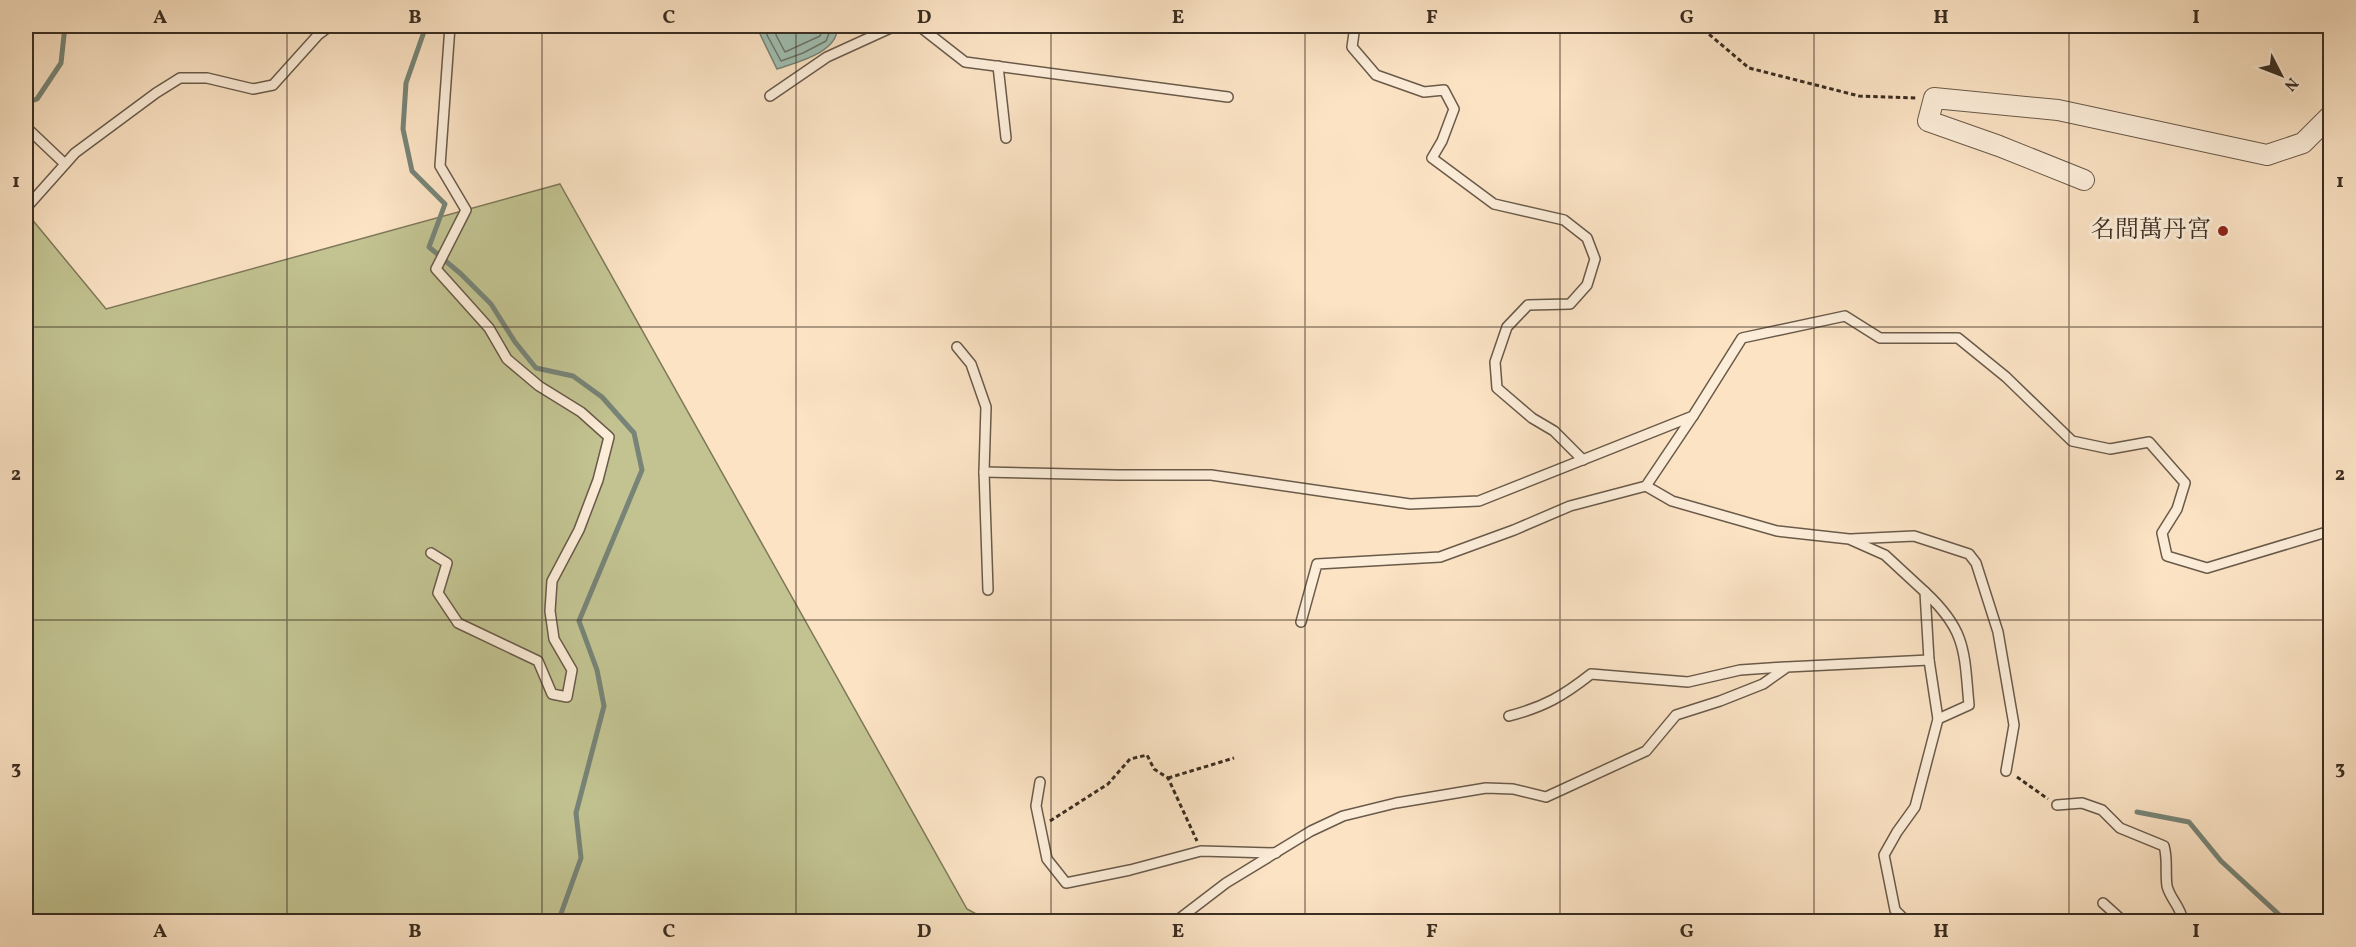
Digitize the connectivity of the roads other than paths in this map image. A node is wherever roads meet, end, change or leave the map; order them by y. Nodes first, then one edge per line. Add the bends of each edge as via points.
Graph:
1 (330, 26) edge
2 (450, 26) edge
3 (895, 26) edge
4 (920, 26) edge
5 (1355, 26) edge
6 (998, 66) junction
7 (770, 96) dead end
8 (1228, 97) dead end
9 (2331, 116) edge
10 (26, 127) edge
11 (1006, 138) dead end
12 (65, 164) junction
13 (2084, 180) dead end
14 (26, 208) edge
15 (957, 347) dead end
16 (1693, 416) junction
17 (1583, 460) junction
18 (984, 472) junction
19 (1646, 486) junction
20 (2331, 531) edge
21 (1849, 539) junction
22 (431, 553) dead end
23 (988, 590) dead end
24 (1925, 592) junction
25 (1301, 622) dead end
26 (1929, 660) junction
27 (1787, 667) junction
28 (1509, 716) dead end
29 (1938, 719) junction
30 (2006, 771) road end
31 (1040, 782) dead end
32 (2057, 805) road end
33 (1276, 853) junction
34 (2103, 903) dead end
35 (1175, 921) edge
36 (1906, 921) edge
37 (2124, 921) edge
38 (2183, 921) edge

1 - 12 lane via 273,85 253,89 207,78 180,78 128,113
2 - 22 lane via 440,166 466,210 436,269 489,328 507,359 539,386 581,411 609,437 579,530 552,581 554,639 572,670 567,697 552,694 538,661 458,623 438,593 447,563
3 - 7 lane via 827,57
4 - 6 lane via 965,62
5 - 17 lane via 1353,47 1376,75 1424,92 1444,90 1454,109 1432,158 1494,204 1564,220 1587,238 1595,259 1587,285 1570,304 1528,305 1507,327 1495,362 1497,388 1554,431
6 - 8 lane
6 - 11 lane
9 - 13 street via 2303,143 2267,155 2058,110 1934,98 1929,121
10 - 12 lane
12 - 14 lane
15 - 18 lane via 971,364 986,407
16 - 17 lane
16 - 19 lane
16 - 20 lane via 1742,338 1845,316 1880,338 1958,338 2006,377 2072,441 2110,449 2149,442 2185,483 2177,509 2162,533 2167,556 2207,568
17 - 18 lane via 1479,501 1410,504 1211,475
18 - 23 lane
19 - 21 lane via 1672,501 1777,531
19 - 25 lane via 1570,506 1440,557 1317,564
21 - 24 lane via 1885,555
21 - 30 lane via 1914,536 1969,554 1976,563 1998,632 2014,725
24 - 26 lane
24 - 29 lane via 1945,610 1963,642 1969,705
26 - 27 lane
26 - 29 lane
27 - 28 lane via 1740,670 1688,682 1591,674 1539,708
27 - 33 lane via 1762,684 1676,715 1646,751 1546,796 1486,788 1396,803 1343,816
29 - 36 lane via 1915,807 1884,855 1895,910
31 - 33 lane via 1036,806 1047,859 1066,883 1201,851
32 - 38 lane via 2082,802 2102,810 2120,828 2164,846 2167,887
33 - 35 lane
34 - 37 lane

